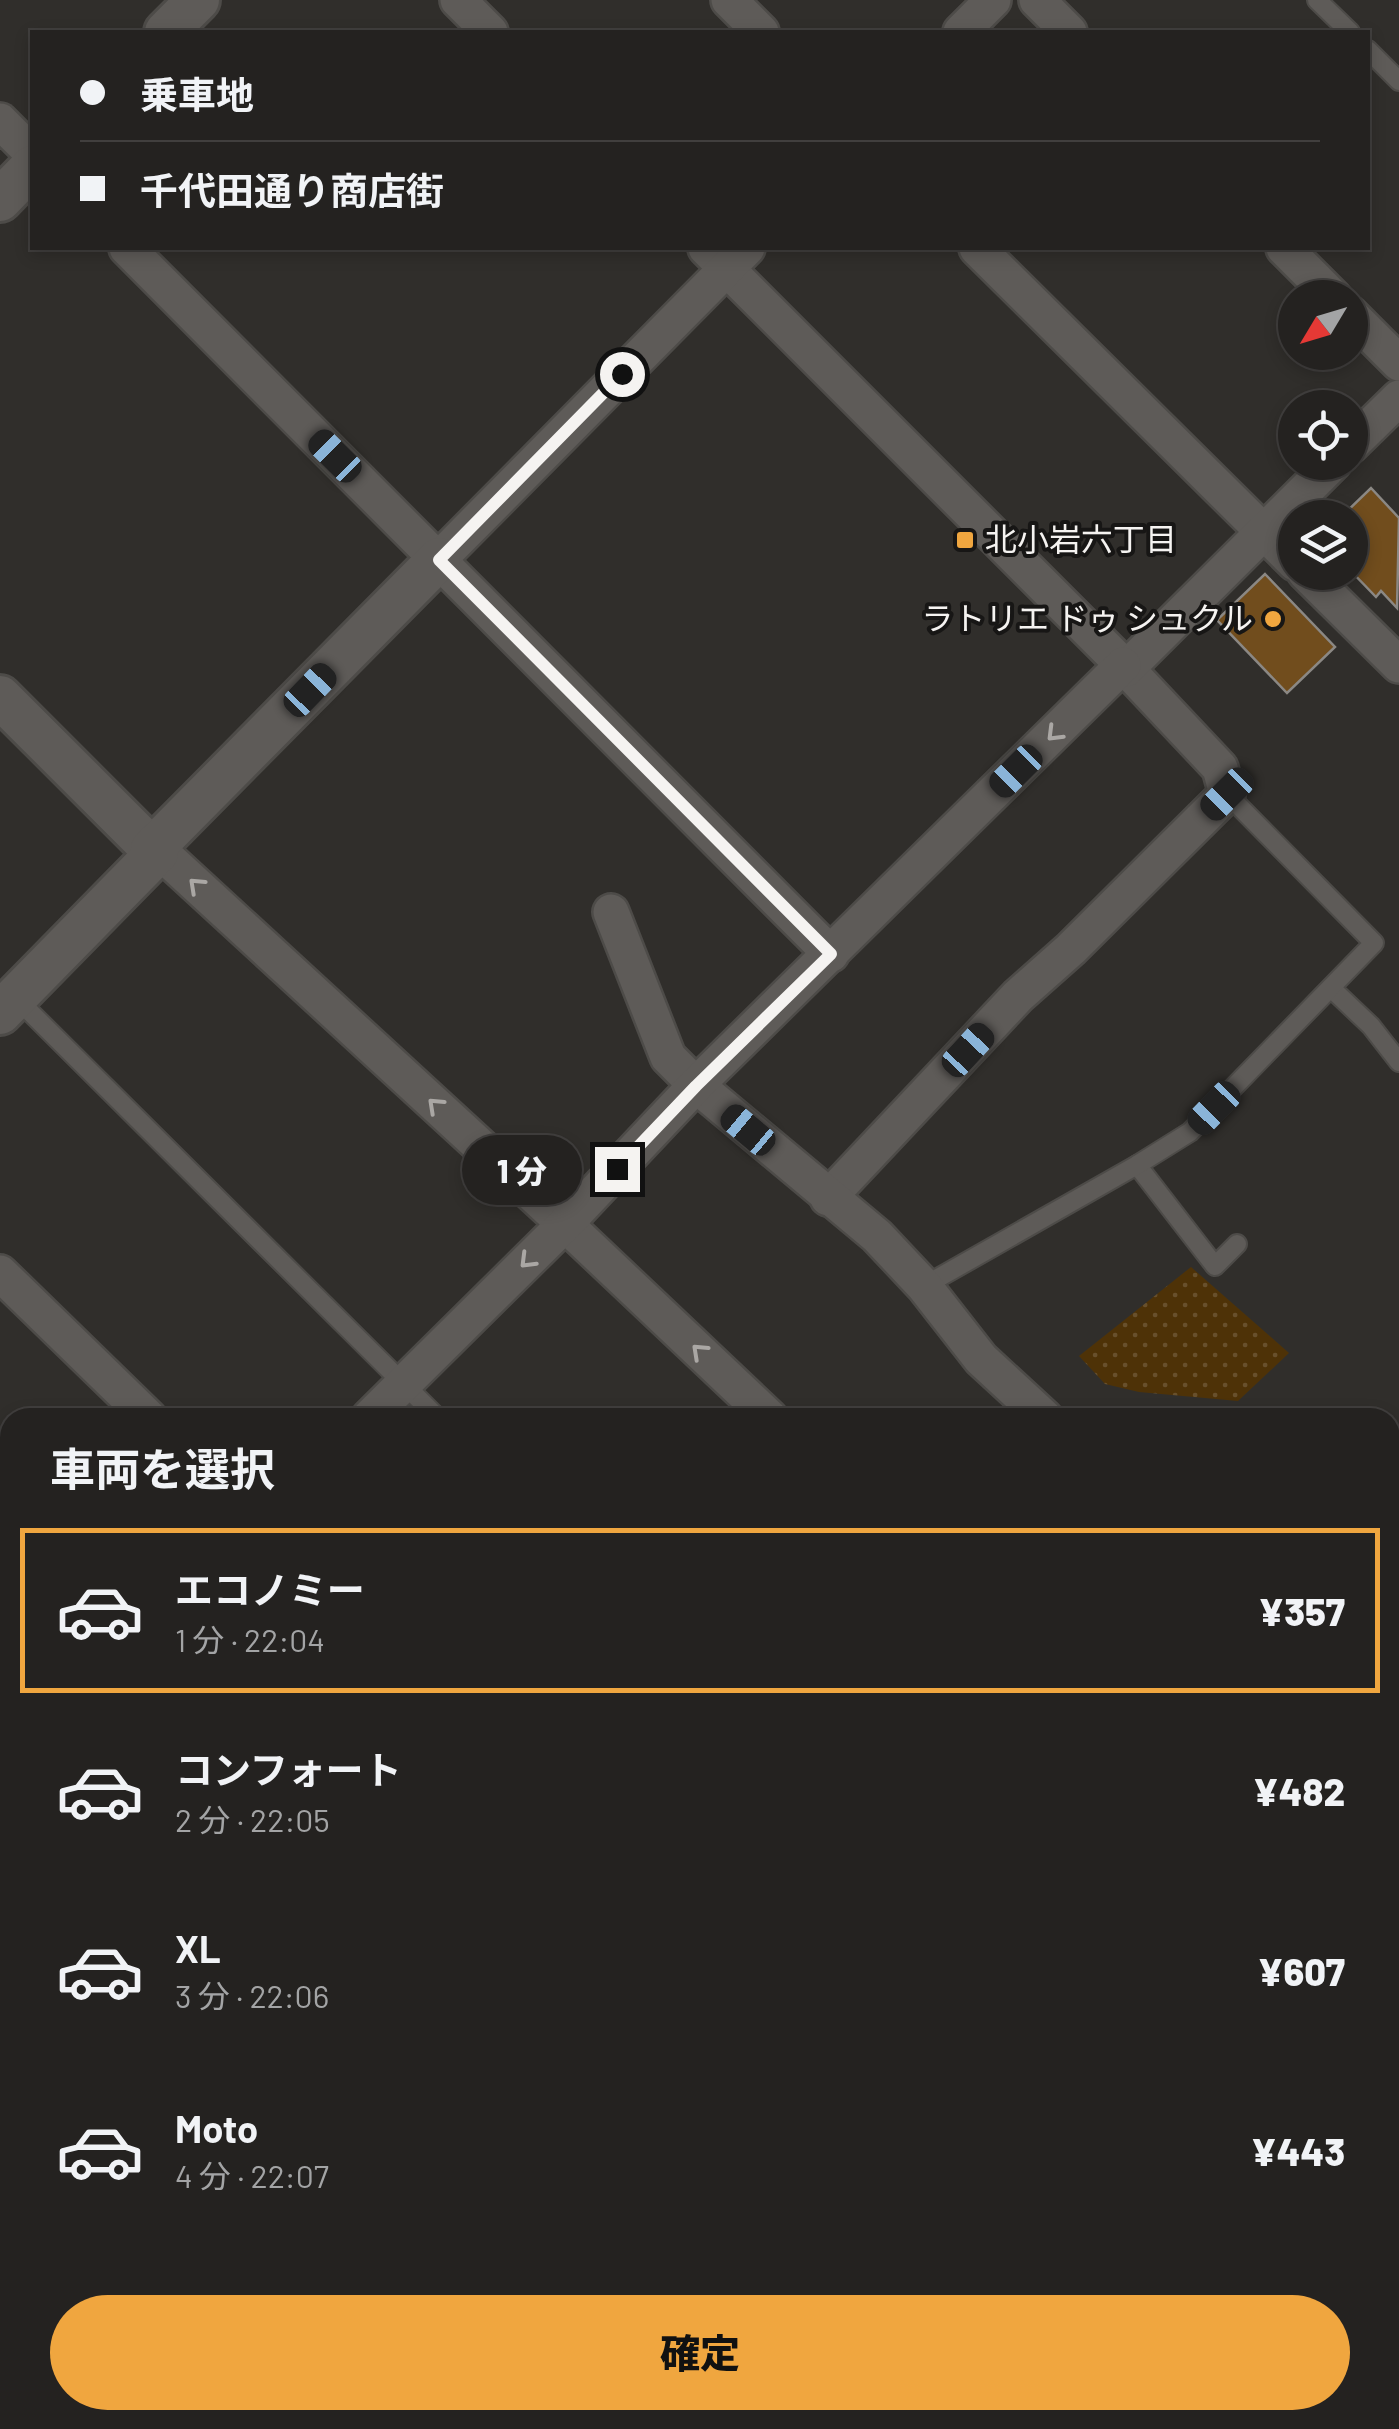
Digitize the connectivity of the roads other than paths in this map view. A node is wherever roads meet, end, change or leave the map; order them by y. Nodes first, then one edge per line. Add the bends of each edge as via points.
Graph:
1 (198, 0) edge
2 (458, 0) edge
3 (728, 0) edge
4 (993, 0) edge
5 (1037, 0) edge
6 (1317, 0) edge
7 (168, 30) edge
8 (488, 30) edge
9 (759, 30) edge
10 (963, 30) edge
11 (1068, 30) edge
12 (1348, 30) edge
13 (1370, 52) edge
14 (1399, 81) edge
15 (0, 121) edge
16 (30, 151) edge
17 (30, 170) edge
18 (0, 200) edge
19 (129, 250) edge
20 (978, 250) edge
21 (1286, 250) edge
22 (726, 254) edge
23 (1316, 280) edge
24 (1368, 332) edge
25 (1399, 363) edge
26 (1399, 398) edge
27 (1368, 428) edge
28 (1316, 480) edge
29 (1263, 532) junction
30 (1278, 547) edge
31 (439, 560) junction
32 (1323, 590) edge
33 (1399, 664) edge
34 (1124, 667) junction
35 (0, 697) edge
36 (1227, 794) junction
37 (153, 847) junction
38 (611, 912) dead end
39 (831, 954) junction
40 (1331, 988) junction
41 (8, 1005) edge
42 (1399, 1062) edge
43 (696, 1086) junction
44 (1137, 1165) junction
45 (828, 1198) junction
46 (565, 1224) junction
47 (1237, 1244) dead end
48 (0, 1273) edge
49 (924, 1286) junction
50 (404, 1383) junction
51 (139, 1408) edge
52 (379, 1408) edge
53 (428, 1408) edge
54 (759, 1408) edge
55 (1034, 1408) edge

1 - 7 street
2 - 8 street
3 - 9 street
4 - 10 street
5 - 11 street
6 - 12 lane
13 - 14 lane
15 - 16 street
17 - 18 street
19 - 31 street
20 - 29 street
21 - 23 street
22 - 31 street
22 - 34 street
24 - 25 street
26 - 27 street
28 - 29 street
29 - 30 street
29 - 34 street
31 - 37 street
31 - 39 street
32 - 33 street
34 - 36 street via 1220,768
34 -> 39 street
35 - 37 street
36 - 40 lane via 1374,942
36 - 45 street via 1018,996
37 - 41 street via 157,853
46 -> 37 street
38 - 43 street via 668,1056
39 - 43 street
40 - 42 lane
40 - 44 lane via 1190,1132
41 - 50 lane
43 - 45 street
43 - 46 street
44 - 47 lane via 1216,1266
44 - 49 lane
45 - 49 street via 877,1236
46 -> 50 street
54 -> 46 street
48 - 51 street
49 - 55 street via 981,1360
50 - 52 street
50 - 53 lane

